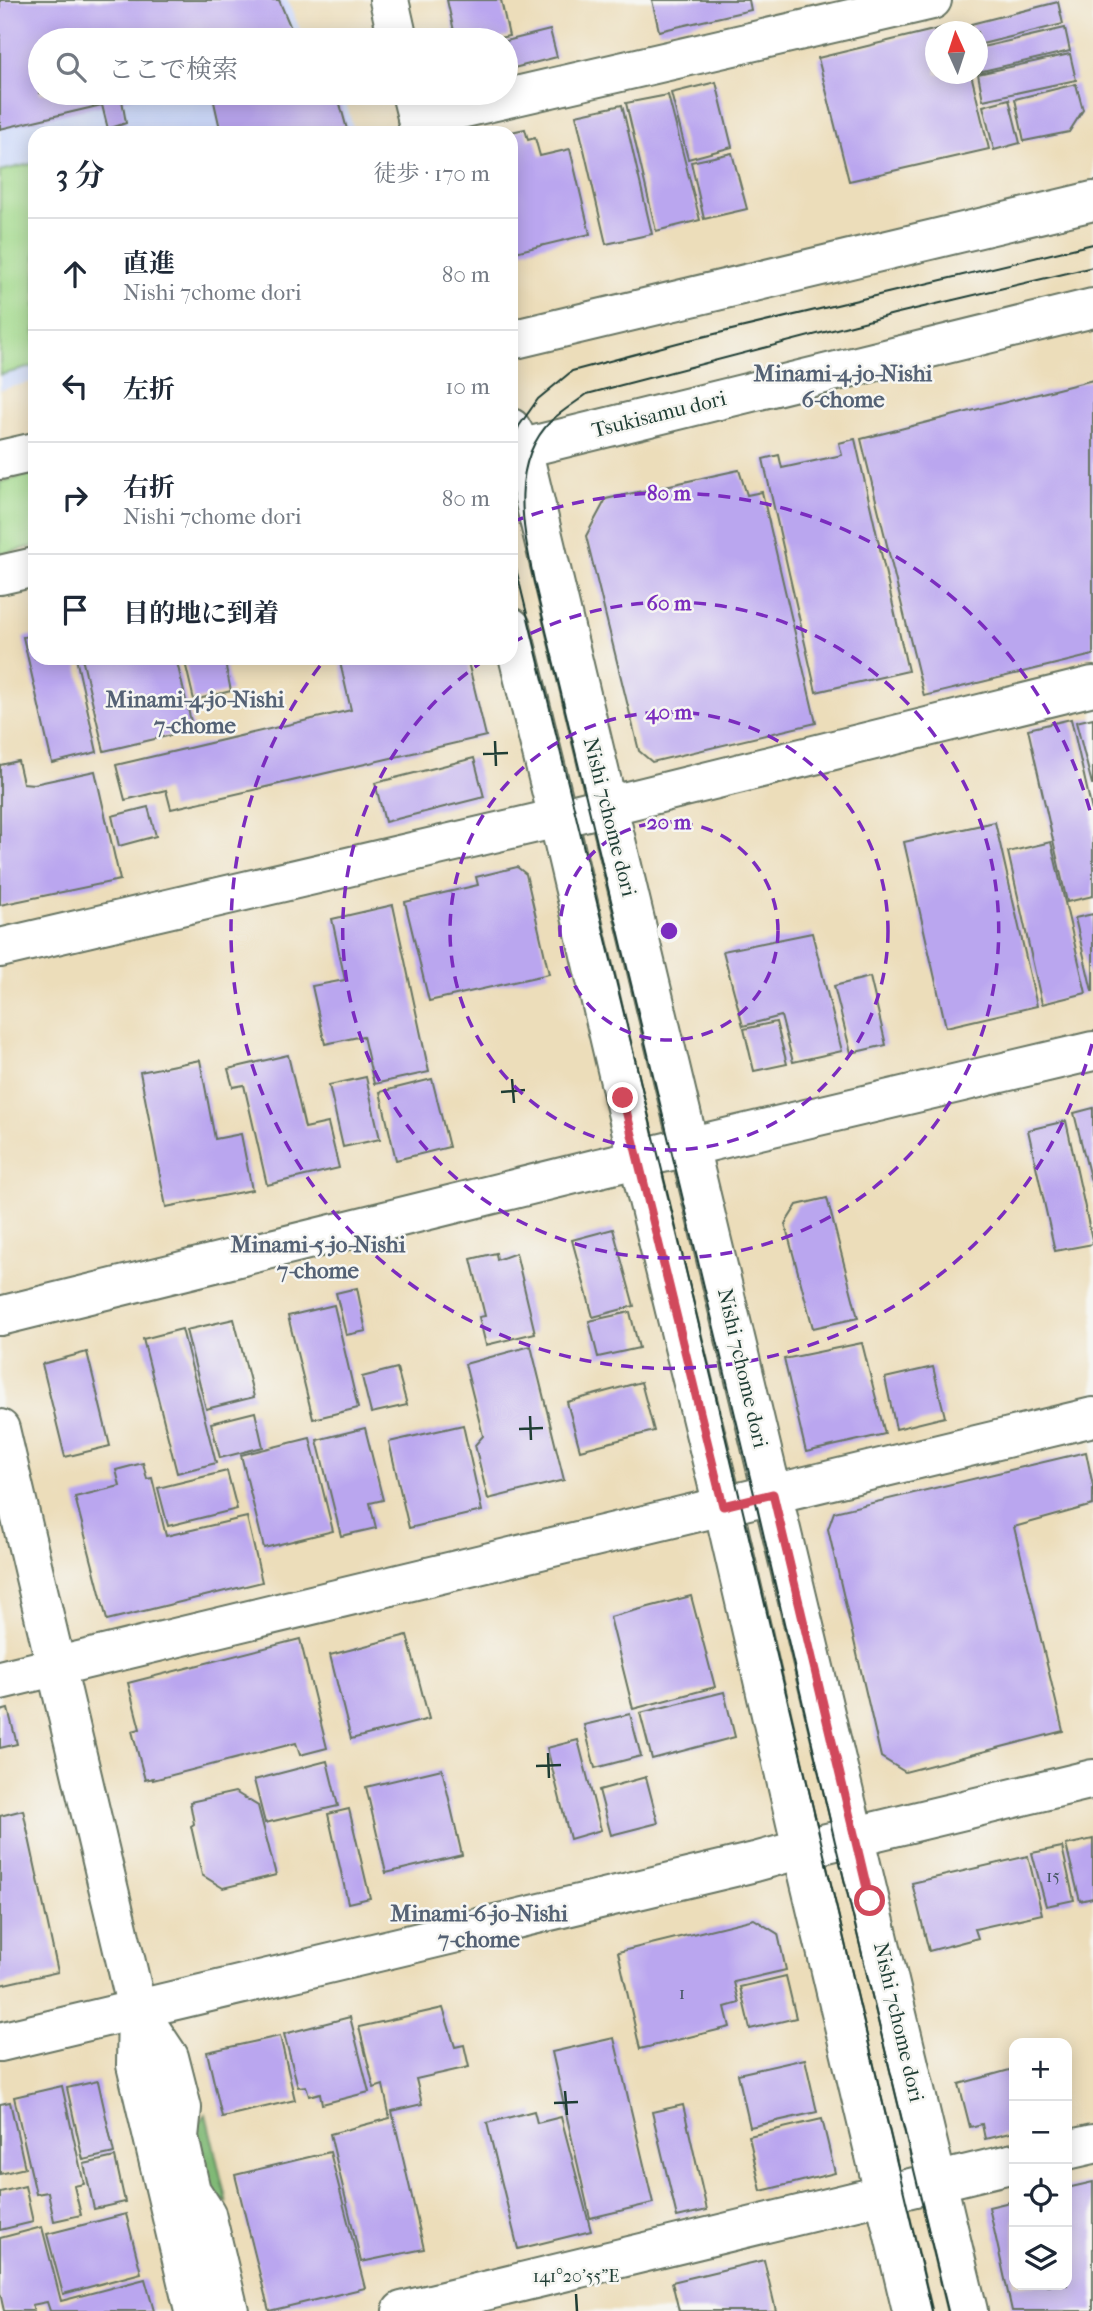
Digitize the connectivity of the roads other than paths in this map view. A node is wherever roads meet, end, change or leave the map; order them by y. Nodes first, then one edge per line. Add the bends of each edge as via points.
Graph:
1 (389, 0) edge
2 (932, 0) edge
3 (395, 28) edge
4 (518, 92) edge
5 (461, 105) edge
6 (416, 115) edge
7 (1093, 201) edge
8 (1093, 308) edge
9 (518, 338) edge
10 (518, 441) edge
11 (28, 454) edge
12 (518, 454) edge
13 (0, 460) edge
14 (28, 568) edge
15 (0, 575) edge
16 (518, 655) edge
17 (1093, 686) edge
18 (607, 806) junction
19 (558, 818) junction
20 (0, 948) edge
21 (1093, 1051) edge
22 (690, 1146) junction
23 (638, 1159) junction
24 (0, 1316) edge
25 (1093, 1417) edge
26 (0, 1429) edge
27 (773, 1494) junction
28 (723, 1506) junction
29 (57, 1666) junction
30 (0, 1680) edge
31 (1093, 1779) edge
32 (855, 1836) junction
33 (802, 1849) junction
34 (137, 2009) junction
35 (0, 2042) edge
36 (1093, 2144) edge
37 (1072, 2149) edge
38 (1010, 2164) edge
39 (937, 2182) junction
40 (886, 2194) junction
41 (194, 2311) edge
42 (229, 2311) edge
43 (402, 2311) edge
44 (912, 2311) edge
45 (968, 2311) edge

1 - 3 street
2 - 4 street
5 - 6 street
7 - 9 street
8 - 10 street, Tsukisamu dori
11 - 13 street
12 - 18 street, Nishi 7chome dori
14 - 15 street
16 - 19 street
17 - 18 street
18 - 19 street
18 - 22 street, Nishi 7chome dori
19 - 20 street
19 - 23 street
21 - 22 street
22 - 23 street
22 - 27 street, Nishi 7chome dori
23 - 24 street
23 - 28 street
25 - 27 street
26 - 29 street
27 - 28 street
27 - 32 street, Nishi 7chome dori
28 - 29 street
28 - 33 street
29 - 30 street
29 - 34 street
31 - 32 street
32 - 33 street
32 - 39 street, Nishi 7chome dori
33 - 34 street
33 - 40 street
34 - 35 street
34 - 41 street via 135,2065
34 - 42 street via 170,2057 182,2108 179,2137 191,2191 206,2214
36 - 37 street
38 - 39 street
39 - 40 street
39 - 45 street, Nishi 7chome dori
40 - 43 street
40 - 44 street

